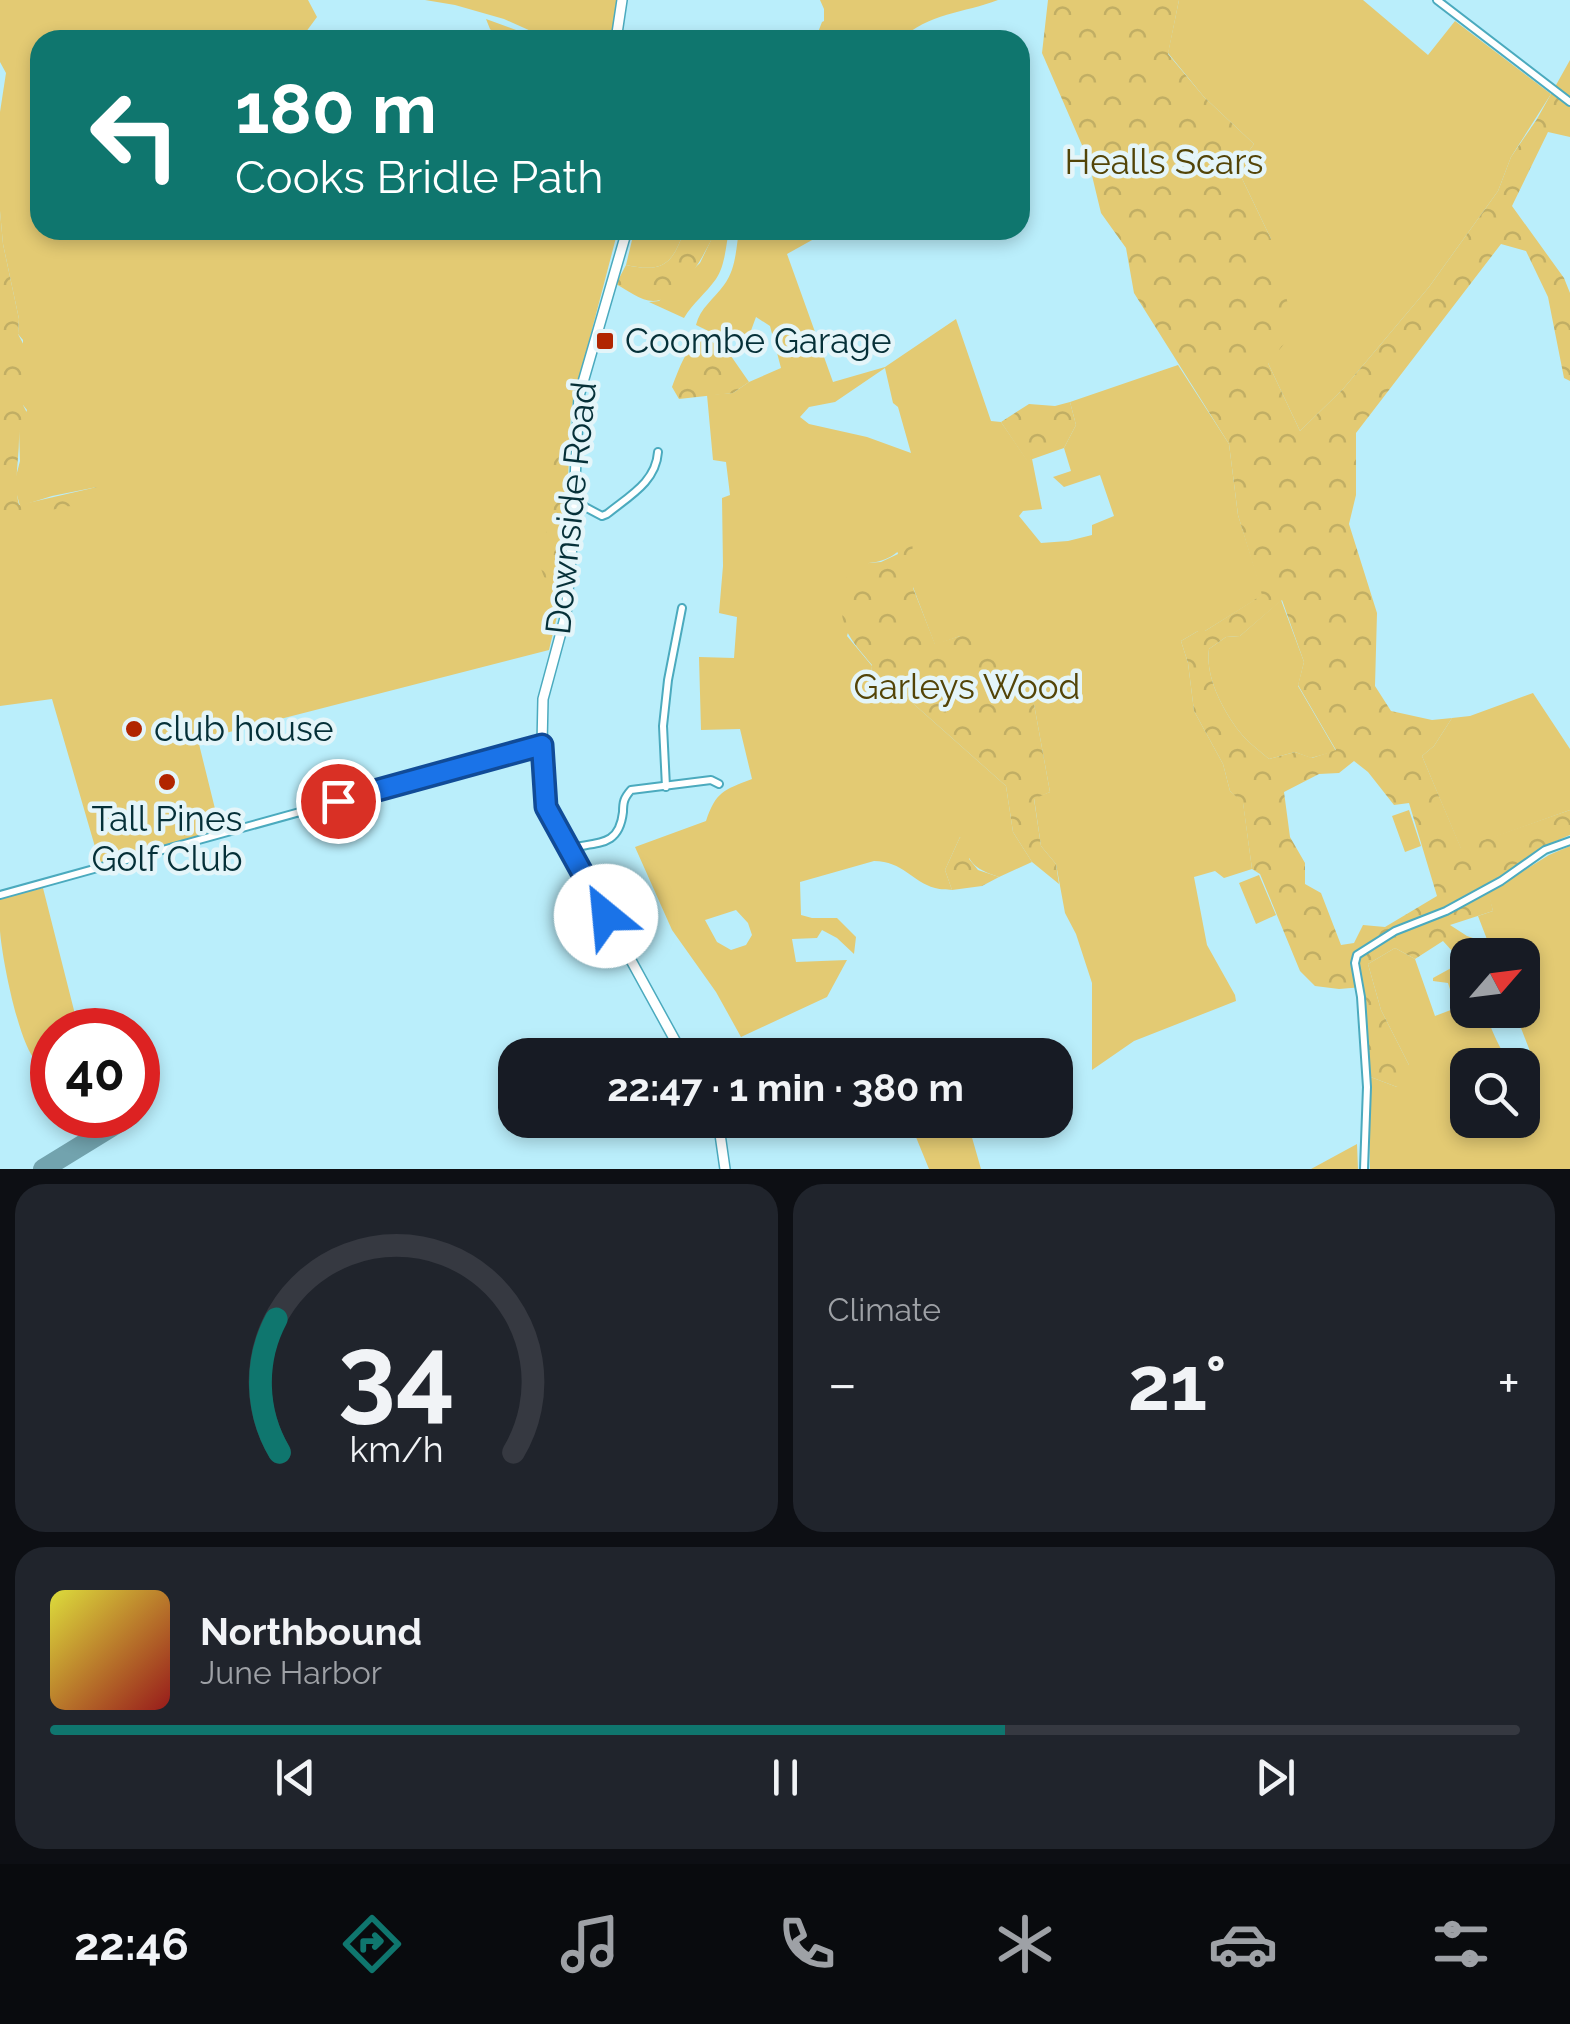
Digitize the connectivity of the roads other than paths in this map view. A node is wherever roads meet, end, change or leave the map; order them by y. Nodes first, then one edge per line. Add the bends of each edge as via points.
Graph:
1 (622, 0) edge
2 (1437, 0) edge
3 (618, 30) edge
4 (1570, 102) edge
5 (625, 240) edge
6 (658, 452) dead end
7 (574, 497) junction
8 (682, 608) dead end
9 (542, 745) junction
10 (720, 784) dead end
11 (666, 787) junction
12 (1570, 841) edge
13 (569, 848) junction
14 (0, 895) edge
15 (674, 1038) edge
16 (721, 1138) edge
17 (725, 1169) edge
18 (1364, 1169) edge

1 - 3 street
2 - 4 street
5 - 7 street, Downside Road via 579,396
6 - 7 street via 648,482 607,514
7 - 9 street, Downside Road via 566,614 544,700
8 - 11 street via 662,726
9 - 13 street, Downside Road via 546,807
9 - 14 street
10 - 11 street
11 - 13 street via 631,790 621,828 610,840
12 - 18 street via 1357,955 1367,1088
13 - 15 street, Downside Road
16 - 17 street

